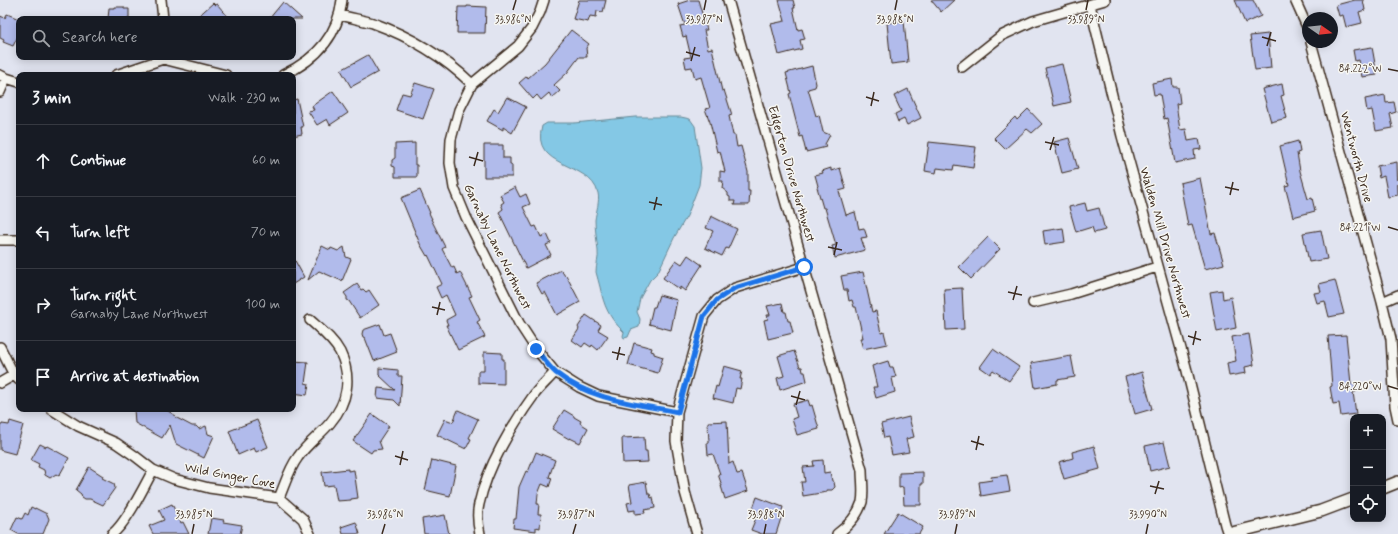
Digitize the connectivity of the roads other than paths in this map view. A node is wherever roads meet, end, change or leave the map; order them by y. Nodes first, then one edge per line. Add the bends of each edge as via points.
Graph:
1 (161, 0) edge
2 (342, 0) edge
3 (544, 0) edge
4 (728, 0) edge
5 (1105, 0) edge
6 (1295, 0) edge
7 (1090, 5) junction
8 (340, 15) junction
9 (163, 16) edge
10 (1302, 16) edge
11 (1314, 48) edge
12 (157, 60) edge
13 (170, 60) edge
14 (962, 67) dead end
15 (124, 72) edge
16 (215, 72) edge
17 (289, 72) edge
18 (3, 77) edge
19 (16, 81) edge
20 (472, 84) junction
21 (0, 92) edge
22 (0, 240) edge
23 (16, 240) edge
24 (804, 267) junction
25 (1157, 267) junction
26 (1398, 295) edge
27 (1382, 302) junction
28 (1033, 303) dead end
29 (310, 320) dead end
30 (0, 347) edge
31 (555, 372) junction
32 (16, 378) edge
33 (0, 383) edge
34 (56, 412) edge
35 (678, 412) junction
36 (1398, 420) edge
37 (153, 470) junction
38 (1398, 482) edge
39 (1386, 487) edge
40 (279, 498) junction
41 (1350, 500) edge
42 (112, 534) edge
43 (310, 534) edge
44 (480, 534) edge
45 (697, 534) edge
46 (837, 534) edge
47 (1228, 534) edge

1 - 9 street
2 - 8 street
3 - 20 street, Garnaby Lane Northwest via 532,28 518,46
4 - 24 street, Edgerton Drive Northwest
5 - 7 street
6 - 10 street
7 - 14 street via 1033,21 1001,36
7 - 25 street, Walden Mill Drive Northwest
8 - 17 street via 328,41 316,55
8 - 20 street via 372,23 413,41 438,56
11 - 27 street, Wentworth Drive
12 - 15 street
13 - 16 street
18 - 19 street
18 - 21 street
20 - 31 street, Garnaby Lane Northwest via 459,110 451,139 450,163 454,188 519,323
22 - 23 street
24 - 35 street via 735,288 717,300 704,316
24 - 46 street, Edgerton Drive Northwest via 862,470 862,501 853,519
25 - 28 street
25 - 47 street, Walden Mill Drive Northwest via 1186,367
26 - 27 street
27 - 36 street, Wentworth Drive via 1391,339
29 - 40 street via 340,351 348,381 346,394 331,423 299,455 291,467
30 - 32 street
31 - 35 street, Garnaby Lane Northwest via 598,396
31 - 44 street via 536,393 514,425 485,484 478,505
32 - 33 street
34 - 37 street, Wild Ginger Cove via 78,426 116,443
35 - 45 street via 676,441 685,492
37 - 40 street, Wild Ginger Cove via 174,479 209,488
37 - 42 street via 141,493
38 - 39 street
40 - 43 street, Wild Ginger Cove via 303,519
41 - 47 street via 1321,511

